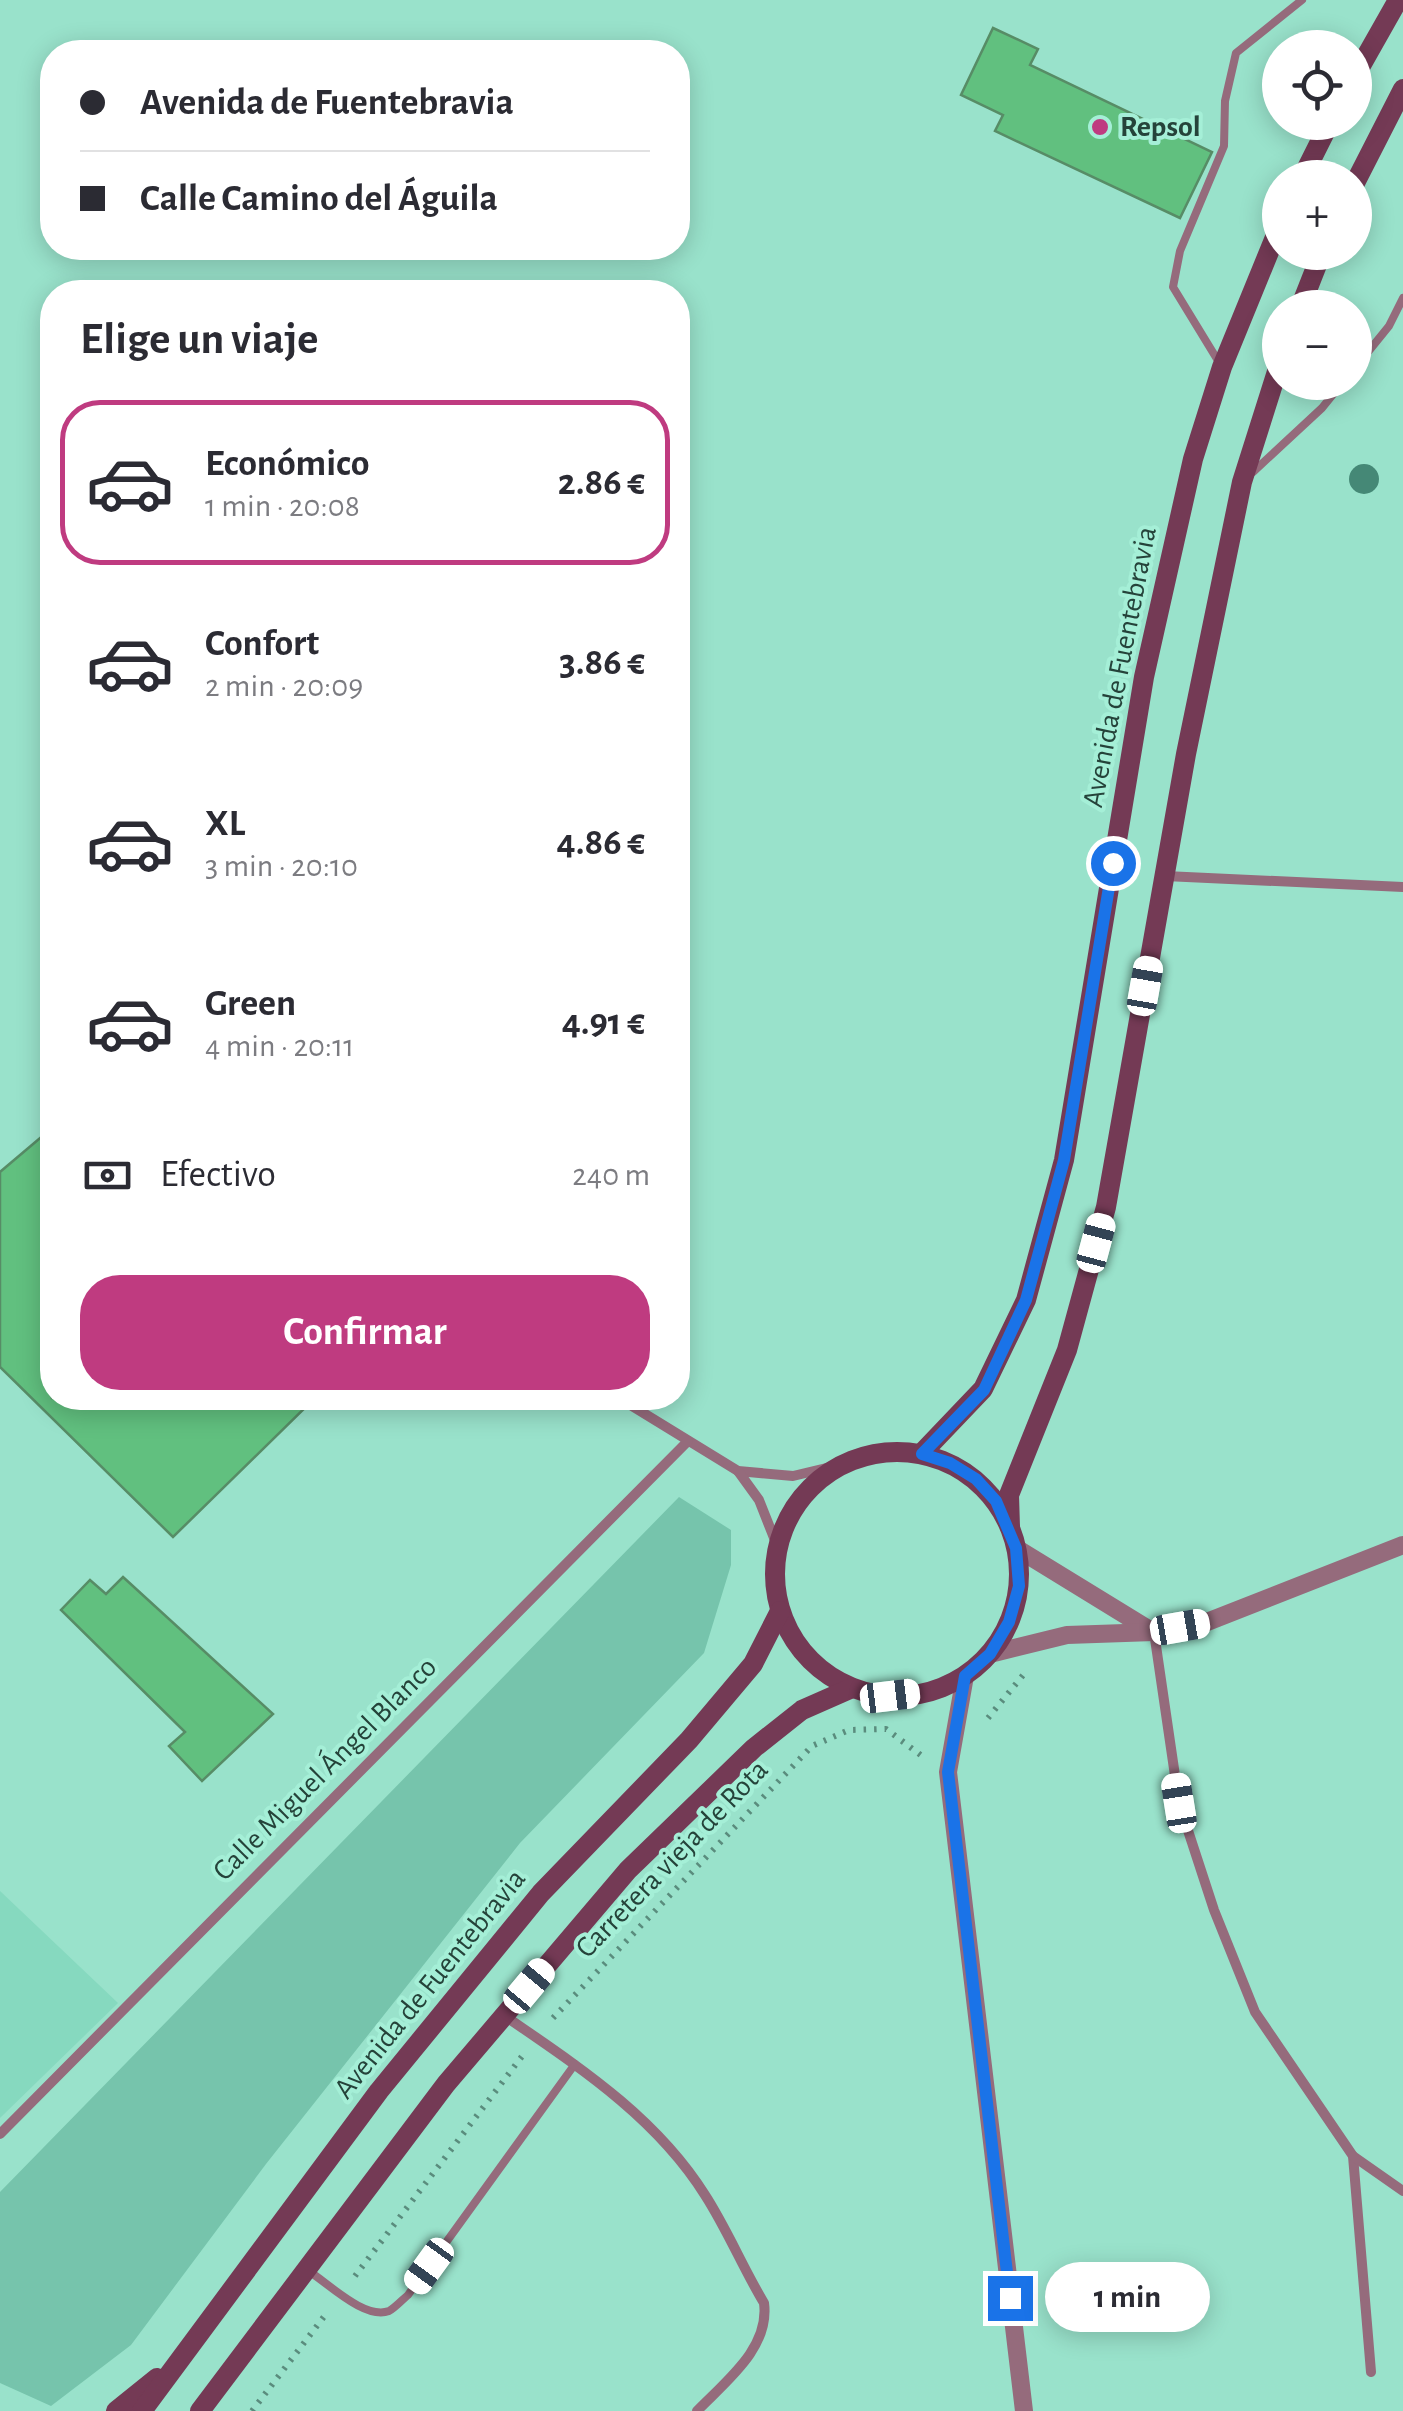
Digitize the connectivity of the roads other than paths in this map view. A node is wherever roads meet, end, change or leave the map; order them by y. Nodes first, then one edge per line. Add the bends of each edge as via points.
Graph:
1 (1302, 0) edge
2 (1398, 0) edge
3 (1372, 46) edge
4 (1403, 89) edge
5 (1367, 160) edge
6 (1262, 269) edge
7 (1403, 298) edge
8 (1372, 347) edge
9 (1222, 367) junction
10 (1268, 400) edge
11 (1328, 400) edge
12 (1242, 482) junction
13 (1165, 876) junction
14 (1403, 886) edge
15 (638, 1410) edge
16 (688, 1441) junction
17 (922, 1454) junction
18 (839, 1465) junction
19 (738, 1470) junction
20 (1013, 1538) junction
21 (1403, 1545) edge
22 (778, 1548) junction
23 (780, 1611) junction
24 (1154, 1632) junction
25 (990, 1654) junction
26 (965, 1676) junction
27 (852, 1688) junction
28 (504, 2015) junction
29 (576, 2064) junction
30 (0, 2134) edge
31 (1353, 2156) junction
32 (1403, 2191) edge
33 (306, 2269) junction
34 (181, 2358) junction
35 (1371, 2372) dead end
36 (116, 2411) edge
37 (142, 2411) edge
38 (200, 2411) edge
39 (698, 2411) edge
40 (1024, 2411) edge

1 - 9 lane via 1236,53 1224,146 1180,250 1173,288
2 - 3 main road
4 - 5 main road
6 - 9 main road, Avenida de Fuentebravia
7 - 8 lane
9 - 17 main road, Avenida de Fuentebravia via 1193,459 1144,678 1064,1160 1026,1300 984,1390
10 - 12 main road
11 - 12 lane
12 - 13 main road
13 - 14 street
13 - 20 main road via 1106,1207 1067,1350 1009,1494
15 - 16 street
16 - 19 street
16 - 30 street, Calle Miguel Ángel Blanco
17 - 18 main road via 880,1452
17 - 20 main road via 976,1479 996,1501
18 - 19 street via 793,1476
18 - 22 main road via 790,1514
19 - 22 street
20 - 24 street
20 - 25 main road via 1019,1586
21 - 24 street via 1207,1622
22 - 23 main road
23 - 27 main road via 796,1644 820,1670
23 - 34 main road, Avenida de Fuentebravia via 752,1664 541,1894 379,2091
24 - 25 street via 1067,1635
24 - 31 street via 1179,1803 1214,1910 1255,2012
25 - 26 main road
26 - 27 main road via 928,1692 890,1696
26 - 40 street via 948,1772
27 - 28 main road via 802,1710 754,1748 628,1870
28 - 29 street
28 - 33 main road
29 - 33 lane via 390,2311 374,2312
29 - 39 street via 652,2128 684,2167 764,2303 761,2336
31 - 32 street
31 - 35 street
33 - 38 main road
34 - 36 main road
34 - 37 main road, Avenida de Fuentebravia

